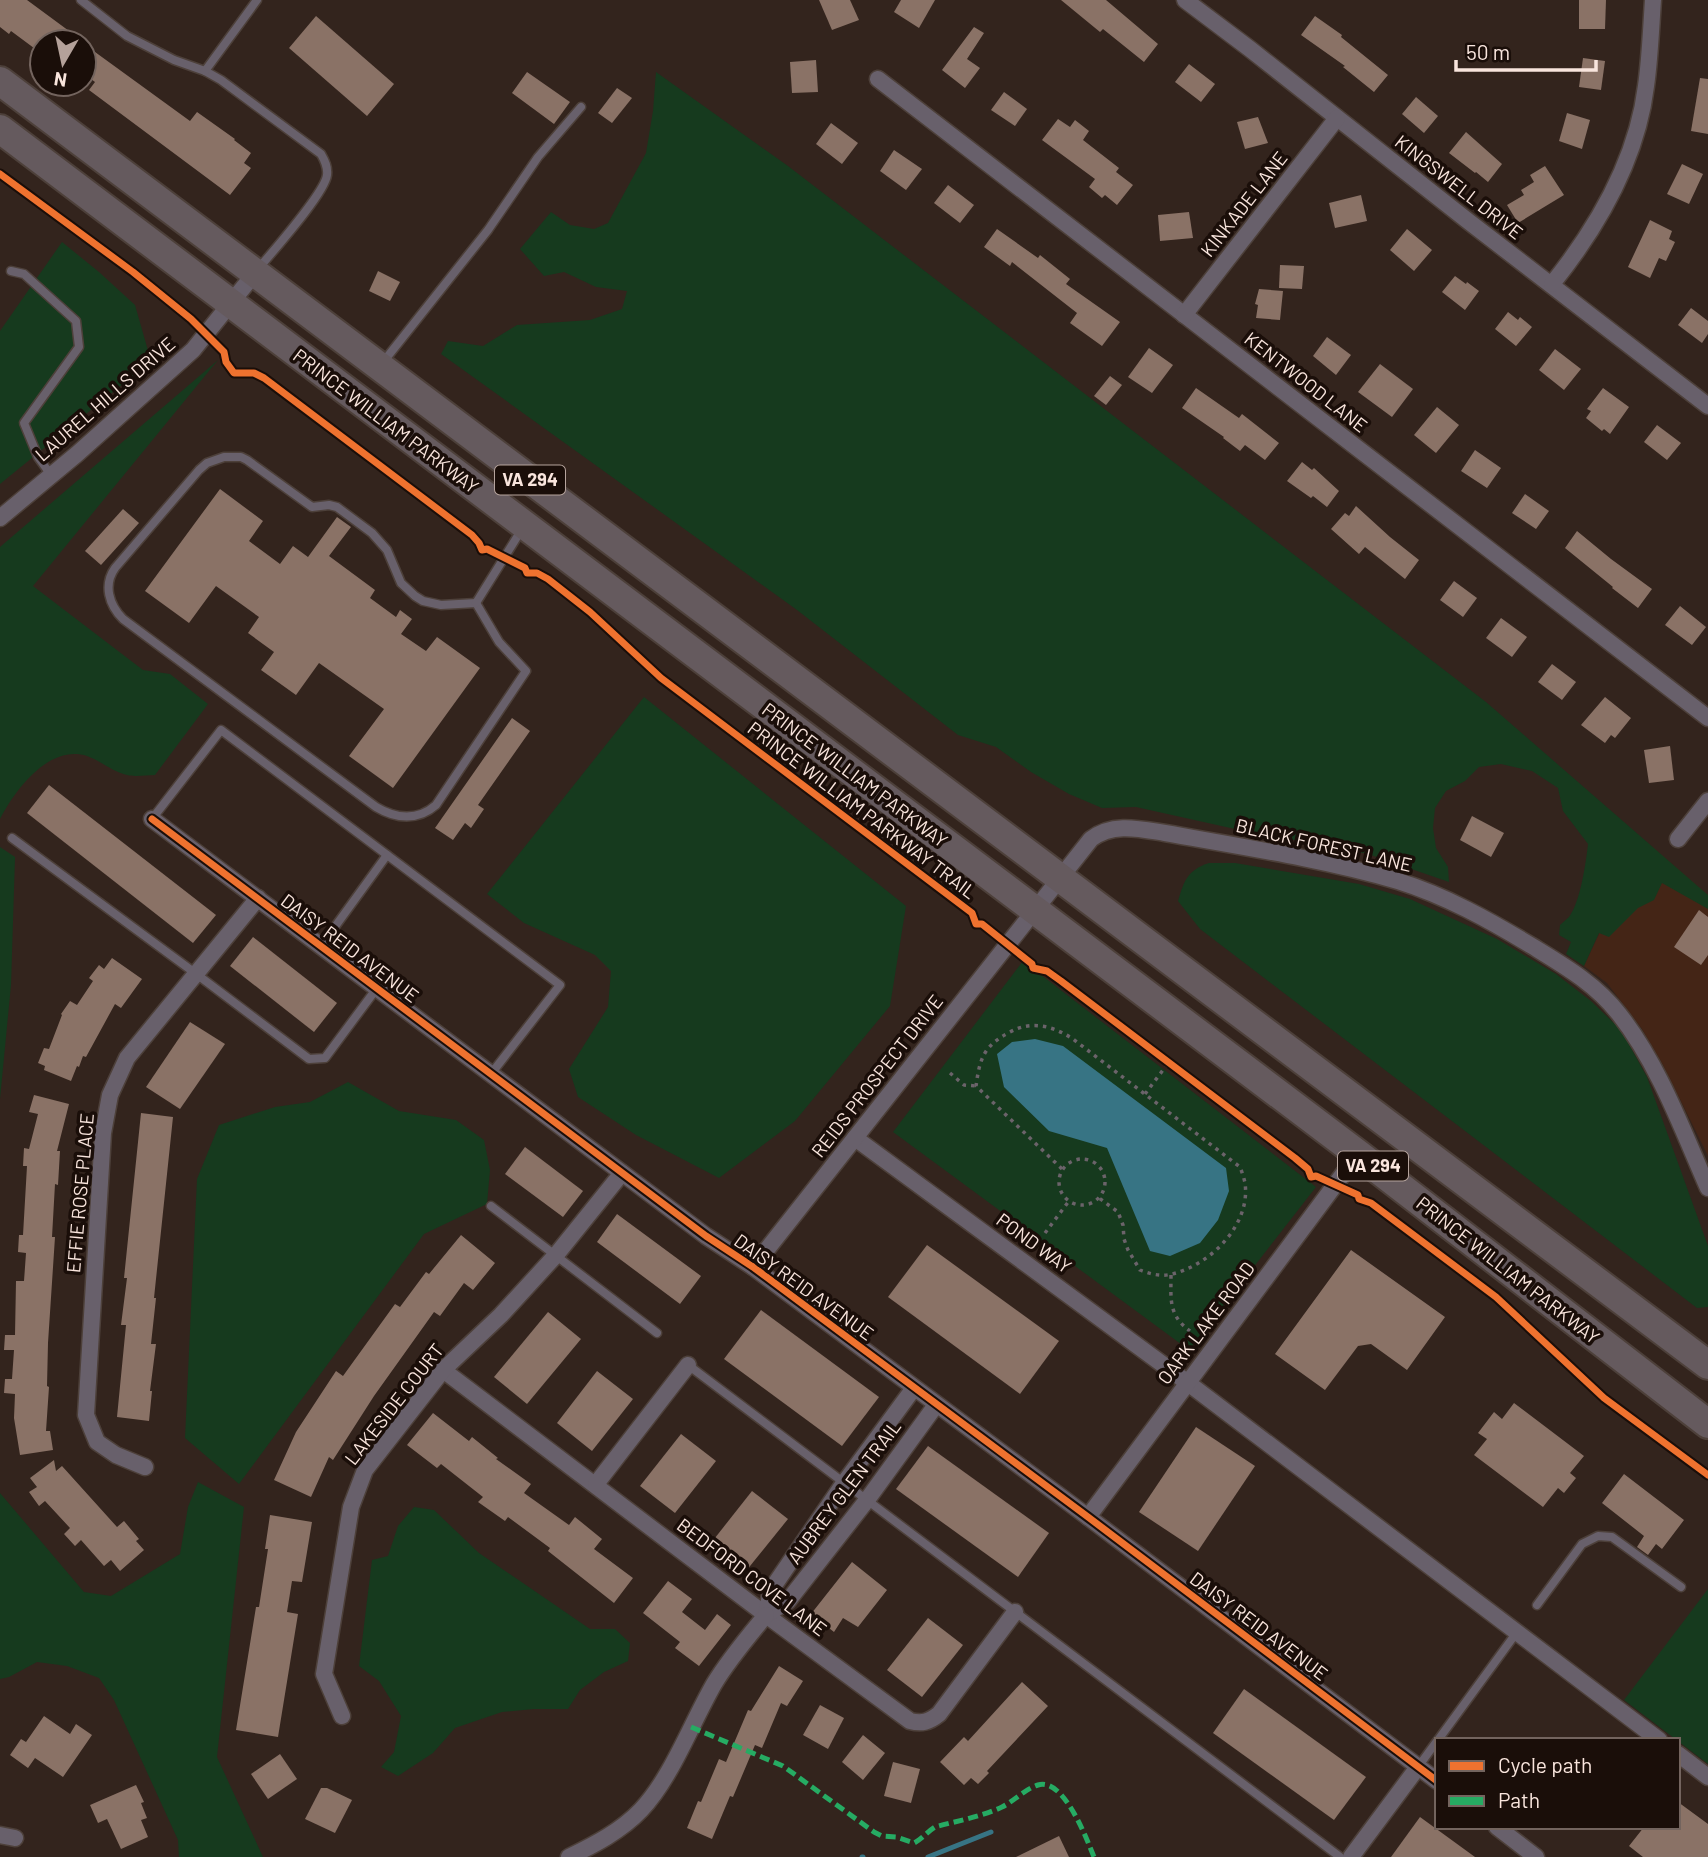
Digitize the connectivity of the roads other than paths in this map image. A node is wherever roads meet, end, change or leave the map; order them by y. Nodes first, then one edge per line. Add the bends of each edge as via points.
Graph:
1 (81, 0) edge
2 (256, 0) edge
3 (1185, 0) edge
4 (1654, 0) edge
5 (205, 71) junction
6 (878, 79) dead end
7 (0, 81) edge
8 (581, 107) dead end
9 (1338, 118) junction
10 (0, 129) edge
11 (11, 271) dead end
12 (255, 273) junction
13 (1552, 284) junction
14 (231, 303) junction
15 (1184, 315) junction
16 (380, 366) junction
17 (1708, 406) edge
18 (51, 475) junction
19 (0, 518) edge
20 (524, 525) junction
21 (476, 603) junction
22 (1708, 718) edge
23 (1708, 801) edge
24 (152, 819) joint
25 (12, 838) dead end
26 (1678, 839) dead end
27 (387, 855) junction
28 (1060, 878) junction
29 (258, 898) junction
30 (1035, 911) junction
31 (321, 946) junction
32 (195, 973) junction
33 (377, 988) junction
34 (491, 1074) junction
35 (855, 1138) junction
36 (1358, 1154) junction
37 (622, 1173) junction
38 (1708, 1188) edge
39 (491, 1206) dead end
40 (556, 1255) junction
41 (752, 1267) junction
42 (657, 1333) dead end
43 (1701, 1355) edge
44 (688, 1365) joint
45 (443, 1370) junction
46 (1188, 1383) junction
47 (914, 1388) junction
48 (936, 1405) junction
49 (1708, 1424) edge
50 (145, 1467) dead end
51 (845, 1483) junction
52 (596, 1485) junction
53 (867, 1500) junction
54 (1088, 1517) junction
55 (1681, 1587) dead end
56 (1537, 1605) dead end
57 (1015, 1612) junction
58 (766, 1615) junction
59 (1517, 1632) junction
60 (342, 1716) dead end
61 (1438, 1738) edge
62 (1656, 1738) edge
63 (1435, 1743) edge
64 (1680, 1756) edge
65 (1418, 1767) junction
66 (1708, 1777) edge
67 (1435, 1780) edge
68 (1500, 1829) edge
69 (569, 1857) edge
70 (1340, 1857) edge
71 (1351, 1857) edge
72 (1536, 1857) edge

1 - 5 lane via 127,36
2 - 5 lane
3 - 9 street, KINGSWELL DRIVE
4 - 13 street via 1646,88 1632,145 1597,222
5 - 12 lane via 321,154 326,164 324,186
6 - 15 street, KENTWOOD LANE
7 - 12 highway, PRINCE WILLIAM PARKWAY / VA 294
8 - 16 lane
9 - 13 street, KINGSWELL DRIVE
9 - 15 street, KINKADE LANE
10 - 14 highway, PRINCE WILLIAM PARKWAY / VA 294
11 - 18 lane via 24,274 76,321 79,347 24,423
12 - 14 street, LAUREL HILLS DRIVE
12 - 16 highway, PRINCE WILLIAM PARKWAY / VA 294
13 - 17 street, KINGSWELL DRIVE
14 - 18 street, LAUREL HILLS DRIVE via 193,350
14 - 20 highway, PRINCE WILLIAM PARKWAY / VA 294
15 - 22 street, KENTWOOD LANE
16 - 28 highway, PRINCE WILLIAM PARKWAY / VA 294
18 - 19 street, LAUREL HILLS DRIVE
20 - 21 lane
20 - 30 highway, PRINCE WILLIAM PARKWAY / VA 294
21 - 21 lane via 423,601 401,583 387,551 372,533 337,507 312,506 241,457 217,459 199,470 115,568 108,586 113,608 123,620 376,807 409,817 436,805 526,671 499,642
23 - 26 street
24 - 27 lane via 221,730
24 - 29 street, DAISY REID AVENUE
25 - 32 lane
27 - 31 lane
27 - 34 lane via 560,985
28 - 30 street, BLACK FOREST LANE
28 - 38 street, BLACK FOREST LANE via 1091,839 1103,831 1122,828 1356,870 1468,909 1571,970 1617,1011 1642,1045
28 - 43 highway, PRINCE WILLIAM PARKWAY / VA 294
29 - 31 street, DAISY REID AVENUE
29 - 32 street, EFFIE ROSE PLACE
30 - 35 street, REIDS PROSPECT DRIVE
30 - 36 highway, PRINCE WILLIAM PARKWAY / VA 294
31 - 33 street, DAISY REID AVENUE
32 - 33 lane via 309,1059 325,1058
32 - 50 street, EFFIE ROSE PLACE via 127,1058 110,1095 103,1133 86,1415 97,1442
33 - 34 street, DAISY REID AVENUE
34 - 37 street, DAISY REID AVENUE
35 - 41 street, REIDS PROSPECT DRIVE
35 - 46 street, POND WAY
36 - 46 street, OARK LAKE ROAD
36 - 49 highway, PRINCE WILLIAM PARKWAY / VA 294
37 - 40 street, LAKESIDE COURT
37 - 41 street, DAISY REID AVENUE
39 - 40 lane
40 - 42 lane
40 - 45 street, LAKESIDE COURT
41 - 47 street, DAISY REID AVENUE
44 - 51 lane
44 - 52 street
45 - 52 street, BEDFORD COVE LANE
45 - 60 street, LAKESIDE COURT via 365,1470 351,1507 324,1674
46 - 54 street, OARK LAKE ROAD
46 - 59 street, POND WAY
47 - 48 street, DAISY REID AVENUE
47 - 51 street, AUBREY GLEN TRAIL
48 - 53 street, AUBREY GLEN TRAIL
48 - 54 street, DAISY REID AVENUE
51 - 53 lane
51 - 58 street, AUBREY GLEN TRAIL via 771,1590
52 - 58 street, BEDFORD COVE LANE
53 - 57 lane
53 - 58 street, AUBREY GLEN TRAIL via 788,1601
54 - 65 street, DAISY REID AVENUE
55 - 56 lane via 1612,1537 1598,1536 1582,1544
57 - 58 street, BEDFORD COVE LANE via 939,1714 919,1724 902,1717
57 - 70 lane
58 - 69 street via 721,1674 656,1791 640,1811 593,1846
59 - 61 lane
59 - 62 street, POND WAY
63 - 65 lane
64 - 66 street
65 - 67 street, DAISY REID AVENUE
65 - 71 street
68 - 72 street

